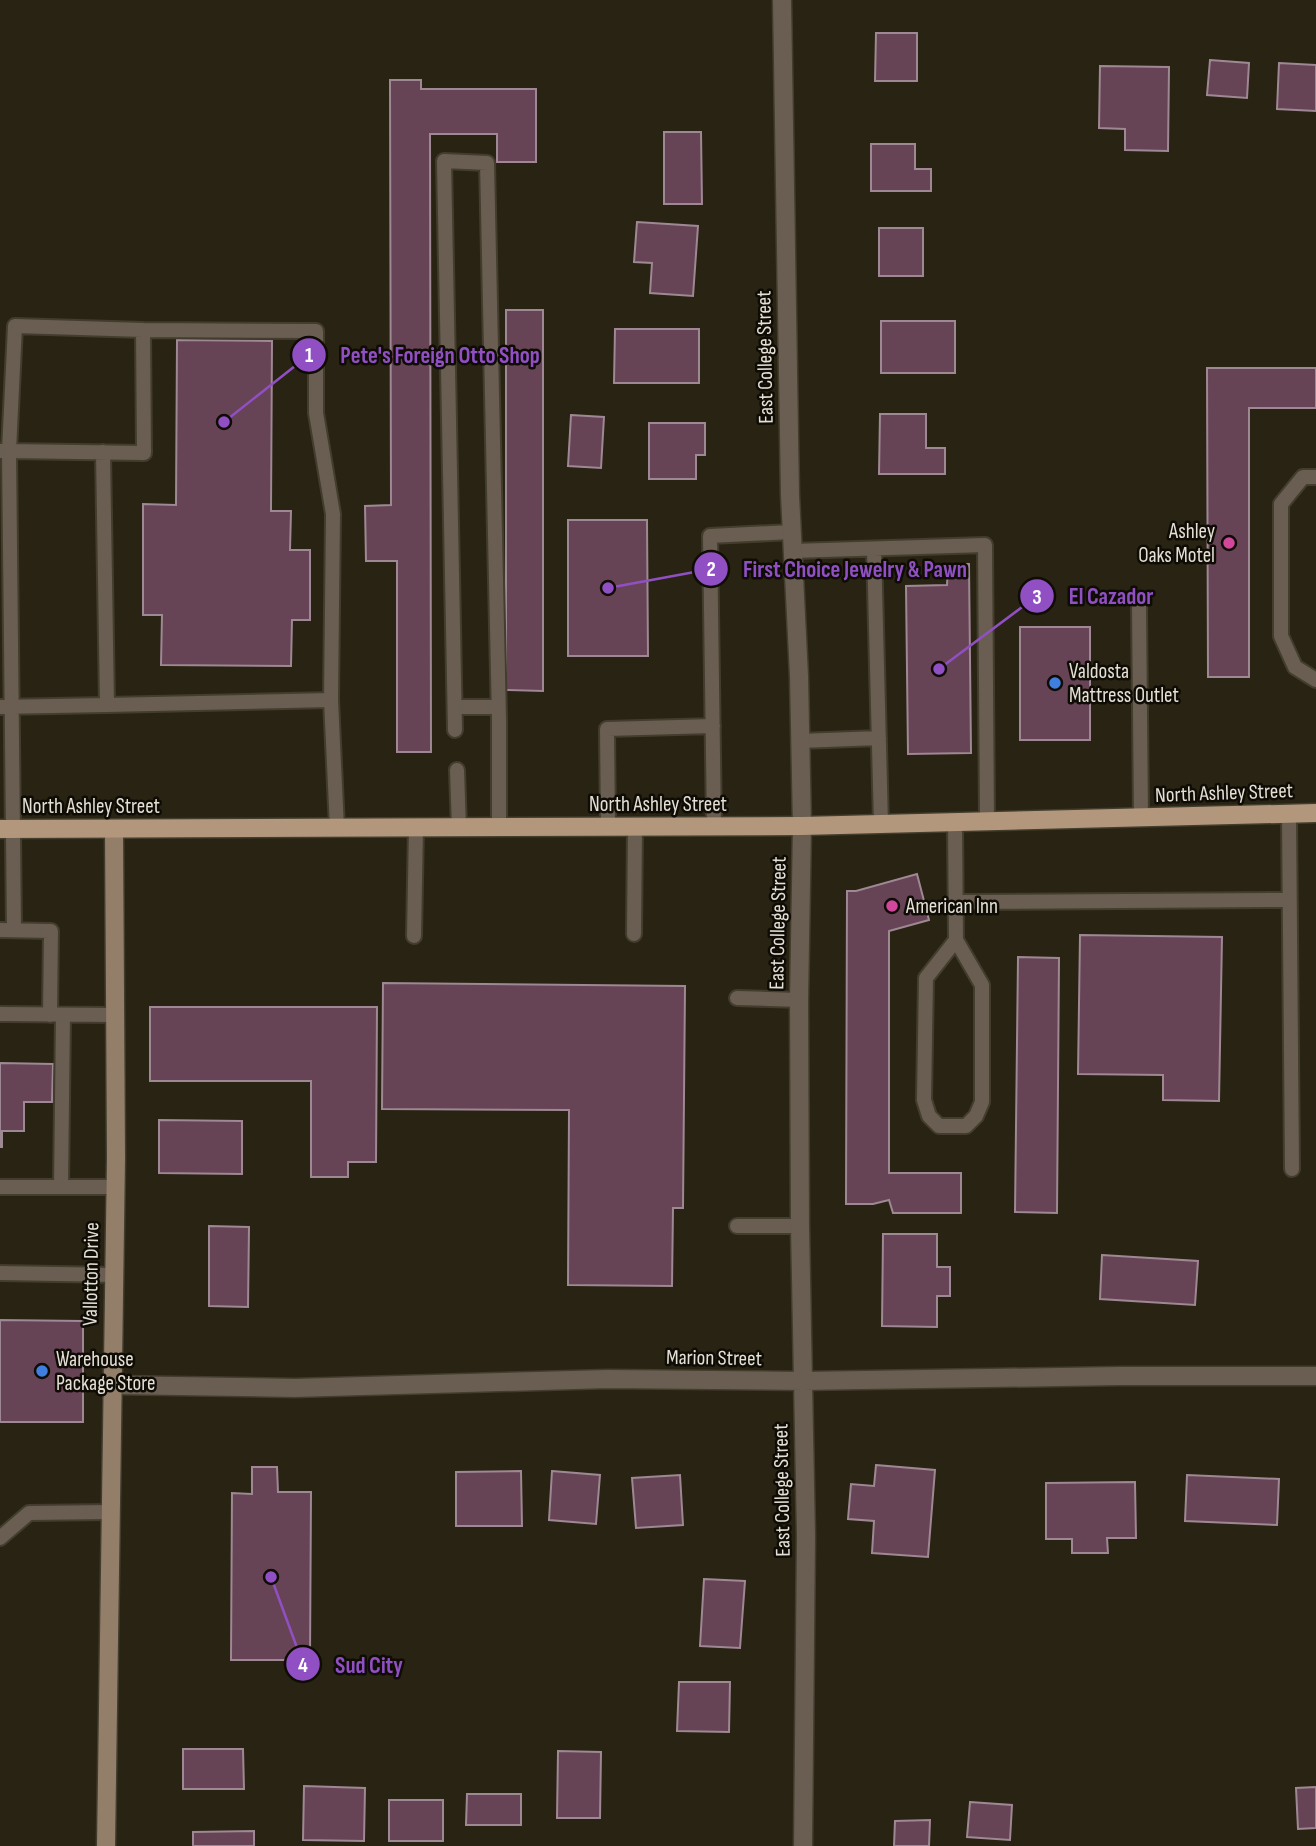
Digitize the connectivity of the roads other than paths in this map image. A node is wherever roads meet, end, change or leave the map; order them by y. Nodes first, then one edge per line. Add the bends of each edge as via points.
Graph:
1 (782, 0) edge
2 (143, 330) junction
3 (5, 451) edge
4 (103, 452) junction
5 (1316, 477) edge
6 (792, 532) junction
7 (874, 549) junction
8 (793, 551) junction
9 (1139, 605) dead end
10 (6, 624) edge
11 (1316, 680) edge
12 (331, 700) junction
13 (107, 705) junction
14 (6, 707) edge
15 (455, 707) junction
16 (498, 707) junction
17 (713, 726) junction
18 (456, 730) dead end
19 (878, 738) junction
20 (800, 741) junction
21 (457, 770) dead end
22 (1316, 813) edge
23 (1289, 814) junction
24 (1140, 818) junction
25 (956, 822) junction
26 (987, 822) junction
27 (881, 824) junction
28 (802, 826) junction
29 (416, 827) junction
30 (499, 827) junction
31 (608, 827) junction
32 (635, 827) junction
33 (714, 827) junction
34 (7, 828) edge
35 (337, 828) junction
36 (459, 828) junction
37 (114, 829) junction
38 (1289, 900) junction
39 (957, 902) junction
40 (7, 930) edge
41 (634, 934) dead end
42 (414, 936) dead end
43 (956, 940) junction
44 (737, 998) dead end
45 (799, 1000) junction
46 (0, 1014) edge
47 (56, 1014) junction
48 (115, 1015) junction
49 (1292, 1170) dead end
50 (0, 1187) edge
51 (61, 1187) junction
52 (115, 1187) junction
53 (737, 1226) dead end
54 (800, 1226) junction
55 (0, 1273) edge
56 (114, 1275) junction
57 (1316, 1377) edge
58 (803, 1381) junction
59 (112, 1385) junction
60 (110, 1512) junction
61 (0, 1538) edge
62 (106, 1846) edge
63 (803, 1846) edge

1 - 6 street, East College Street
2 - 3 lane via 15,326
2 - 4 lane via 144,453
2 - 12 lane via 316,331 316,413 333,514
3 - 4 lane
3 - 10 lane
4 - 13 lane
5 - 11 lane via 1303,477 1281,504 1281,636 1295,667
6 - 8 street, East College Street
6 - 17 lane via 710,536
7 - 8 lane
7 - 19 lane
7 - 26 lane via 985,545
8 - 20 street, East College Street
9 - 24 lane
10 - 14 lane
12 - 13 lane
12 - 35 lane
13 - 14 lane
14 - 34 lane
15 - 16 lane
15 - 16 lane via 444,161 486,163
15 - 18 lane
16 - 30 lane
17 - 31 lane via 607,729
17 - 33 lane
19 - 20 lane
19 - 27 lane
20 - 28 street, East College Street
21 - 36 lane
22 - 23 main road, North Ashley Street
23 - 24 main road, North Ashley Street
23 - 38 lane
24 - 26 main road, North Ashley Street
25 - 26 main road, North Ashley Street
25 - 27 main road, North Ashley Street
25 - 39 lane
27 - 28 main road, North Ashley Street
28 - 33 main road, North Ashley Street
28 - 45 street, East College Street
29 - 35 main road, North Ashley Street
29 - 36 main road, North Ashley Street
29 - 42 lane
30 - 31 main road, North Ashley Street
30 - 36 main road, North Ashley Street
31 - 32 main road, North Ashley Street
32 - 33 main road, North Ashley Street
32 - 41 lane
34 - 37 main road, North Ashley Street
34 - 40 lane
35 - 37 main road, North Ashley Street
37 - 48 street, Vallotton Drive
38 - 39 lane
38 - 49 lane
39 - 43 lane
40 - 47 lane via 51,931
43 - 43 lane via 926,978 924,1100 929,1116 939,1126 966,1126 982,1102 982,985
44 - 45 lane
45 - 54 street, East College Street
46 - 47 lane
47 - 48 lane
47 - 51 lane
48 - 52 street, Vallotton Drive
50 - 51 lane
51 - 52 lane
52 - 56 street, Vallotton Drive
53 - 54 lane
54 - 58 street, East College Street
55 - 56 lane
56 - 59 street, Vallotton Drive
57 - 58 street, Marion Street
58 - 59 street, Marion Street via 608,1379 295,1388
58 - 63 street, East College Street
59 - 60 street, Vallotton Drive
60 - 61 lane via 29,1513
60 - 62 street, Vallotton Drive

